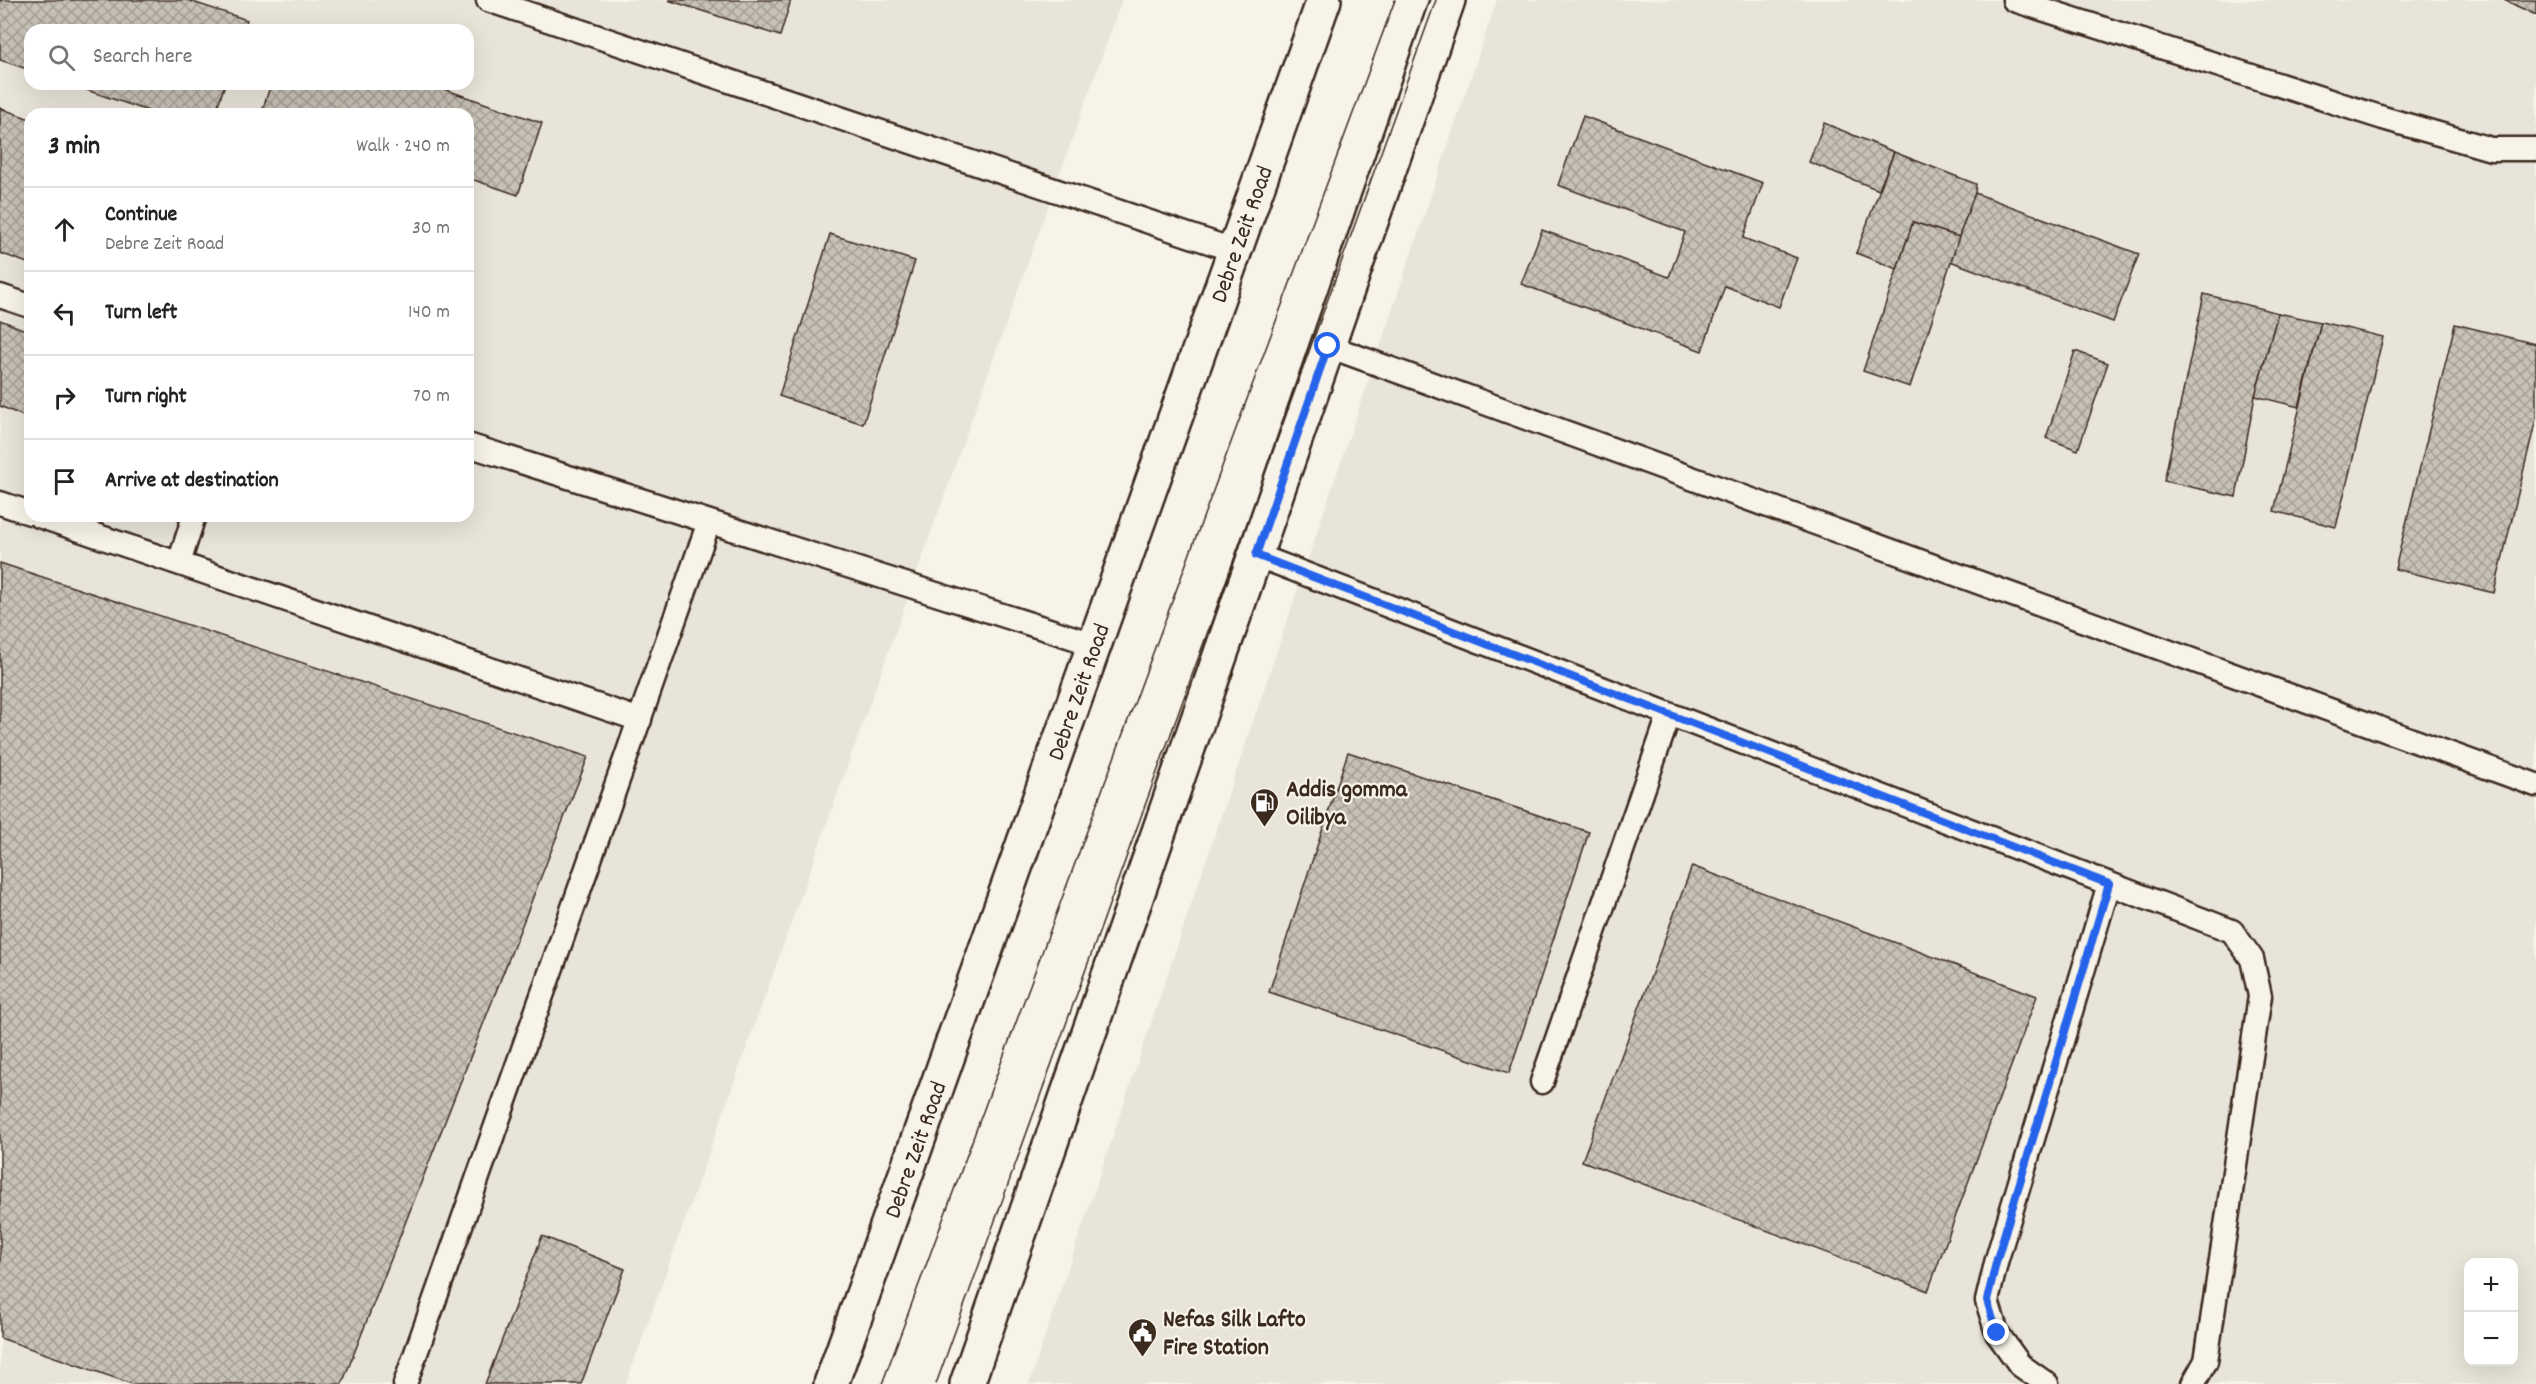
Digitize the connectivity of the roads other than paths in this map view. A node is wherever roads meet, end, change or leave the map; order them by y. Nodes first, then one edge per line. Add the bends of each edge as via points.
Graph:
1 (488, 0) edge
2 (1324, 0) edge
3 (1448, 0) edge
4 (2014, 0) edge
5 (2536, 149) edge
6 (1236, 251) junction
7 (0, 296) edge
8 (24, 304) edge
9 (1328, 346) junction
10 (474, 447) edge
11 (0, 503) edge
12 (24, 511) edge
13 (57, 522) edge
14 (192, 522) edge
15 (710, 522) junction
16 (1256, 555) junction
17 (179, 563) junction
18 (1093, 644) junction
19 (1669, 715) junction
20 (640, 720) junction
21 (2536, 785) edge
22 (2109, 884) junction
23 (1542, 1082) dead end
24 (405, 1384) edge
25 (831, 1384) edge
26 (967, 1384) edge
27 (2047, 1384) edge
28 (2193, 1384) edge

1 - 6 lane
2 - 6 main road, Debre Zeit Road
3 - 9 main road
4 - 5 lane via 2469,143 2491,149
6 - 18 main road, Debre Zeit Road
7 - 8 lane
9 - 16 main road
9 - 21 lane
10 - 15 lane
11 - 12 lane
13 - 17 lane
14 - 17 lane
15 - 18 lane
15 - 20 lane
16 - 19 lane
16 - 26 main road
17 - 20 lane
18 - 25 main road, Debre Zeit Road
19 - 22 lane
19 - 23 lane
20 - 24 lane
22 - 27 lane via 1987,1300 1997,1333 2020,1365
22 - 28 lane via 2232,931 2252,959 2260,996 2206,1361

